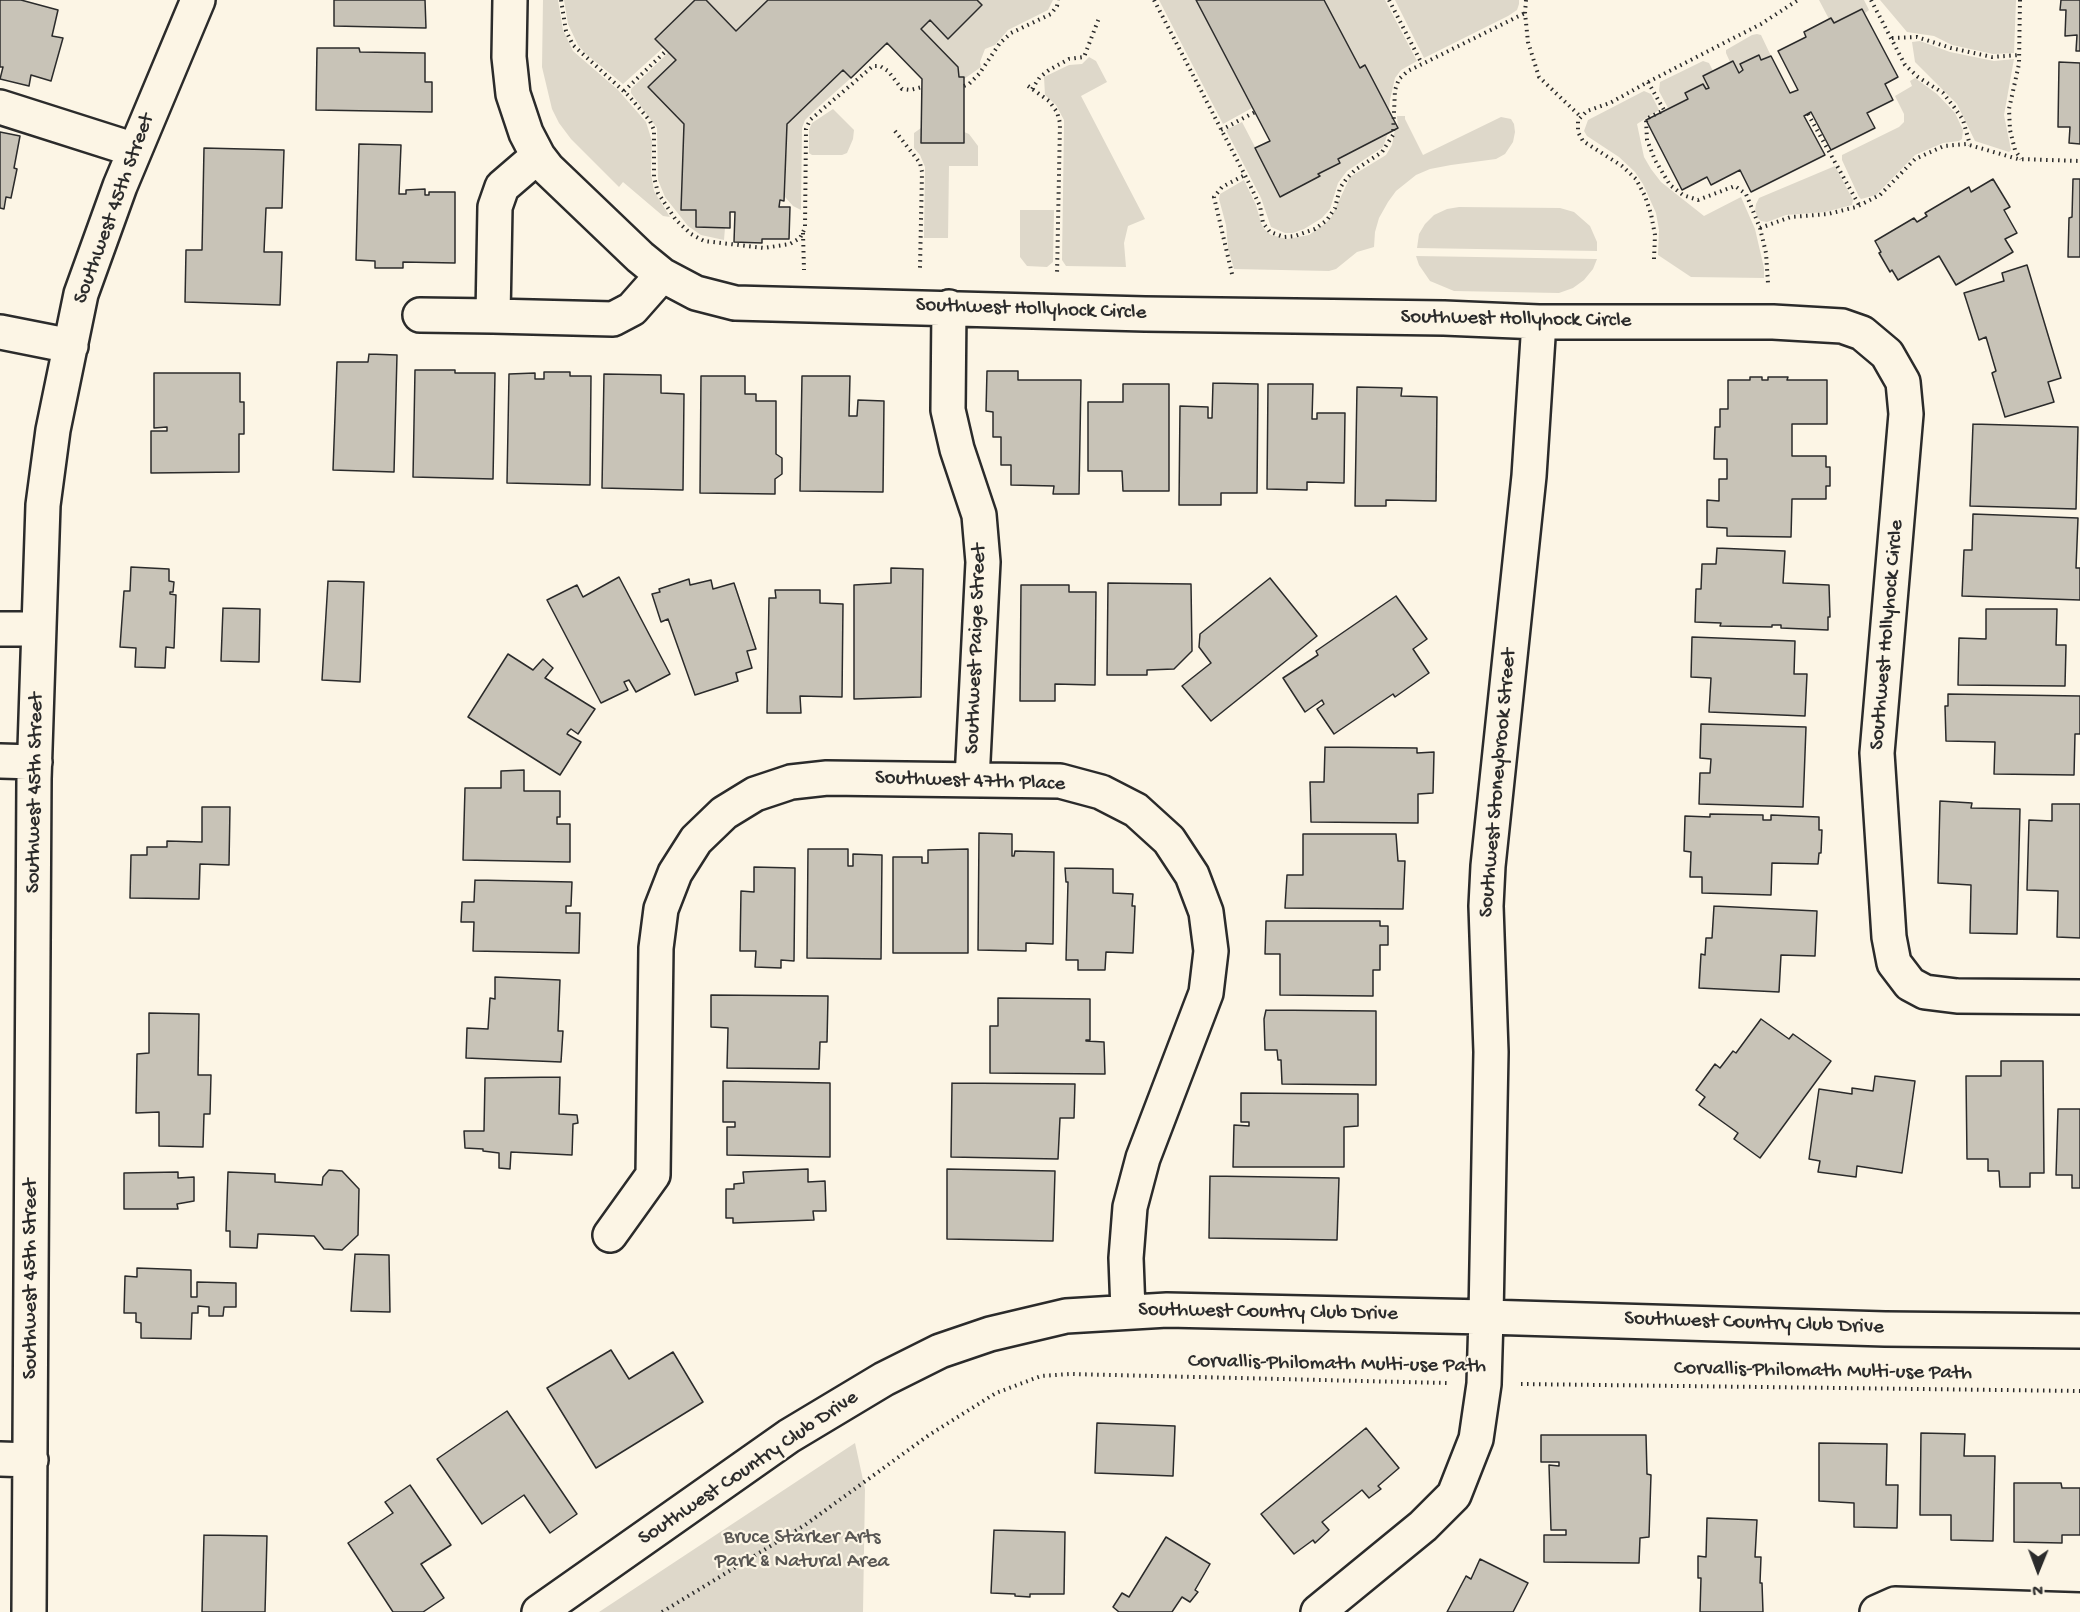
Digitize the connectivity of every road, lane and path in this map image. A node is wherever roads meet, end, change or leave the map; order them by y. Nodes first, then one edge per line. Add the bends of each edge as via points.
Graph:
1 (198, 0) edge
2 (510, 0) edge
3 (561, 0) edge
4 (1058, 0) edge
5 (1154, 0) edge
6 (1389, 0) edge
7 (1526, 0) edge
8 (1798, 0) edge
9 (1871, 0) edge
10 (2020, 0) edge
11 (1525, 13) junction
12 (1099, 18) dead end
13 (1892, 38) junction
14 (667, 50) dead end
15 (2019, 56) junction
16 (1422, 64) junction
17 (1648, 82) junction
18 (964, 86) dead end
19 (922, 87) dead end
20 (624, 91) junction
21 (0, 107) edge
22 (1255, 112) dead end
23 (1808, 114) dead end
24 (1581, 117) junction
25 (1221, 130) junction
26 (895, 131) dead end
27 (1970, 145) junction
28 (135, 150) junction
29 (538, 156) junction
30 (2021, 159) junction
31 (2080, 161) edge
32 (1245, 175) junction
33 (1859, 205) junction
34 (1760, 228) junction
35 (803, 233) junction
36 (804, 255) dead end
37 (1654, 259) dead end
38 (920, 268) dead end
39 (1232, 274) dead end
40 (662, 275) junction
41 (1768, 283) dead end
42 (949, 307) junction
43 (1056, 311) junction
44 (420, 315) dead end
45 (494, 316) junction
46 (1539, 322) junction
47 (0, 332) edge
48 (70, 346) junction
49 (0, 629) edge
50 (39, 629) junction
51 (0, 761) edge
52 (35, 762) junction
53 (972, 780) junction
54 (2080, 997) edge
55 (610, 1235) dead end
56 (1128, 1311) junction
57 (1486, 1317) junction
58 (2080, 1331) edge
59 (1484, 1384) junction
60 (2080, 1391) edge
61 (16, 1459) edge
62 (2080, 1610) edge
63 (29, 1612) edge
64 (539, 1612) edge
65 (662, 1612) edge
66 (1318, 1612) edge
67 (1877, 1612) edge

1 - 28 street, Southwest 45th Street
2 - 29 street, Southwest Hollyhock Circle via 513,94
3 - 20 path via 566,31 573,45
4 - 18 path via 1051,14 1011,33 1000,43 979,74
5 - 25 path
6 - 16 path
7 - 11 path
8 - 17 path via 1761,24
9 - 13 path
10 - 15 path
11 - 16 path
11 - 24 path via 1528,42 1539,77
12 - 43 path via 1083,57 1069,59 1049,70 1030,87 1049,101 1060,123
13 - 15 path via 1917,37 1992,57
13 - 27 path via 1905,65 1954,107 1963,120
14 - 20 path
15 - 30 path via 2009,109 2010,130
16 - 32 path via 1399,79 1389,143 1347,178 1335,208 1315,229 1284,237 1270,232
17 - 24 path
17 - 34 path via 1664,110 1646,119 1647,140 1670,185 1698,200 1735,186 1746,194
19 - 35 path via 902,89 888,71 873,66 810,120 806,129
20 - 35 path via 654,130 658,193 691,234 704,241 764,248 789,244
21 - 28 street
22 - 25 path
23 - 33 path
24 - 37 path via 1578,132 1583,141 1622,166 1645,195 1655,235
25 - 32 path
26 - 38 path via 920,163 922,172
27 - 30 path
27 - 33 path via 1944,146 1914,159 1880,195
28 - 48 street, Southwest 45th Street via 81,294
29 - 40 street, Southwest Hollyhock Circle
29 - 45 street via 502,187 495,207
30 - 31 path
32 - 39 path via 1222,187 1214,197
33 - 34 path
34 - 41 path
35 - 36 path
40 - 42 street, Southwest Hollyhock Circle via 696,293 735,303
40 - 45 street via 633,309 613,319
42 - 43 street, Southwest Hollyhock Circle
42 - 53 street, Southwest Paige Street via 948,410 979,515 983,562
43 - 46 street, Southwest Hollyhock Circle
44 - 45 street
46 - 54 street, Southwest Hollyhock Circle via 1773,322 1842,326 1862,333 1887,354 1903,382 1906,414 1877,753 1894,963 1910,984 1925,992
46 - 57 street, Southwest Stoneybrook Street via 1529,476 1488,866 1491,1052
47 - 48 street
48 - 50 street, Southwest 45th Street via 43,505
49 - 50 street
50 - 52 street, Southwest 45th Street
51 - 52 street
52 - 61 street, Southwest 45th Street
53 - 55 street, Southwest 47th Place via 827,778 791,782 755,795 724,813 696,840 675,873 661,909 656,948 653,1175
53 - 56 street, Southwest 47th Place via 1060,781 1101,792 1136,810 1169,840 1192,875 1206,912 1211,951 1206,993 1143,1158 1130,1207 1126,1258
56 - 57 street, Southwest Country Club Drive
56 - 64 street, Southwest Country Club Drive via 1066,1316 990,1334 884,1379 789,1436
57 - 58 street, Southwest Country Club Drive
57 - 59 street, Southwest Stoneybrook Street
59 - 60 path, Corvallis-Philomath Multi-use Path
59 - 65 path, Corvallis-Philomath Multi-use Path via 1041,1376 996,1393 929,1435 805,1525
59 - 66 street, Southwest Stoneybrook Street via 1476,1439 1454,1495 1423,1526
61 - 63 street, Southwest 45th Street
62 - 67 street via 1895,1604

